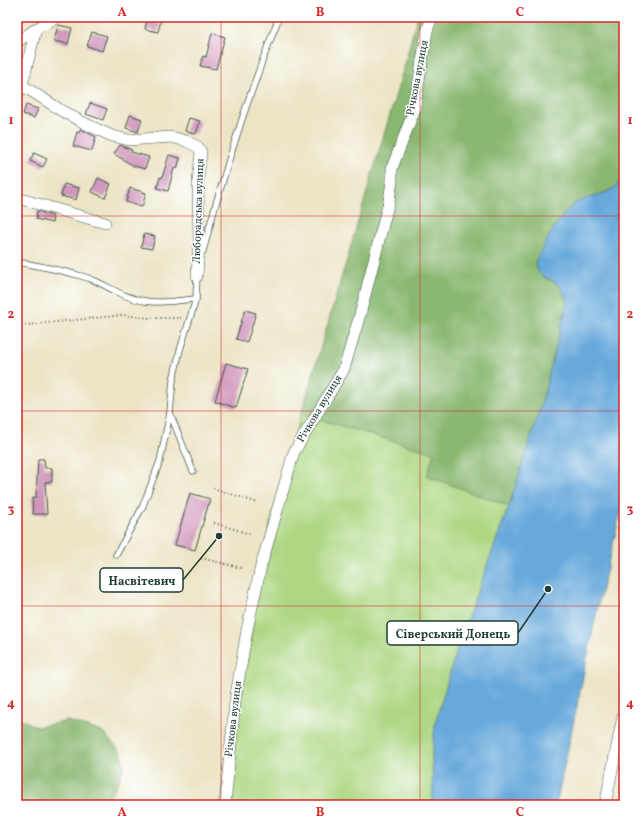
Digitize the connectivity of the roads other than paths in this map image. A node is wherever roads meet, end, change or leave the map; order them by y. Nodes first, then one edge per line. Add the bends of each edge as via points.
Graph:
1 (57, 17) edge
2 (280, 17) edge
3 (432, 17) edge
4 (36, 29) junction
5 (17, 42) edge
6 (22, 85) junction
7 (17, 97) edge
8 (17, 198) edge
9 (105, 223) dead end
10 (17, 262) edge
11 (196, 276) junction
12 (196, 299) junction
13 (170, 413) junction
14 (193, 471) dead end
15 (116, 555) dead end
16 (624, 711) edge
17 (225, 805) edge
18 (605, 805) edge

1 - 4 street
2 - 11 lane via 235,139
3 - 17 street, Річкова вулиця via 423,52 414,111 392,168 389,201 344,369 294,452 261,566 235,701
4 - 5 street
4 - 6 street
6 - 7 street
6 - 11 street, Люборадська вулиця via 88,125 112,136 129,140 171,137 198,147 201,152
8 - 9 street
10 - 12 lane via 90,279 145,302
11 - 12 lane
12 - 13 lane via 173,380
13 - 14 lane
13 - 15 lane via 160,461 142,508
16 - 18 street

